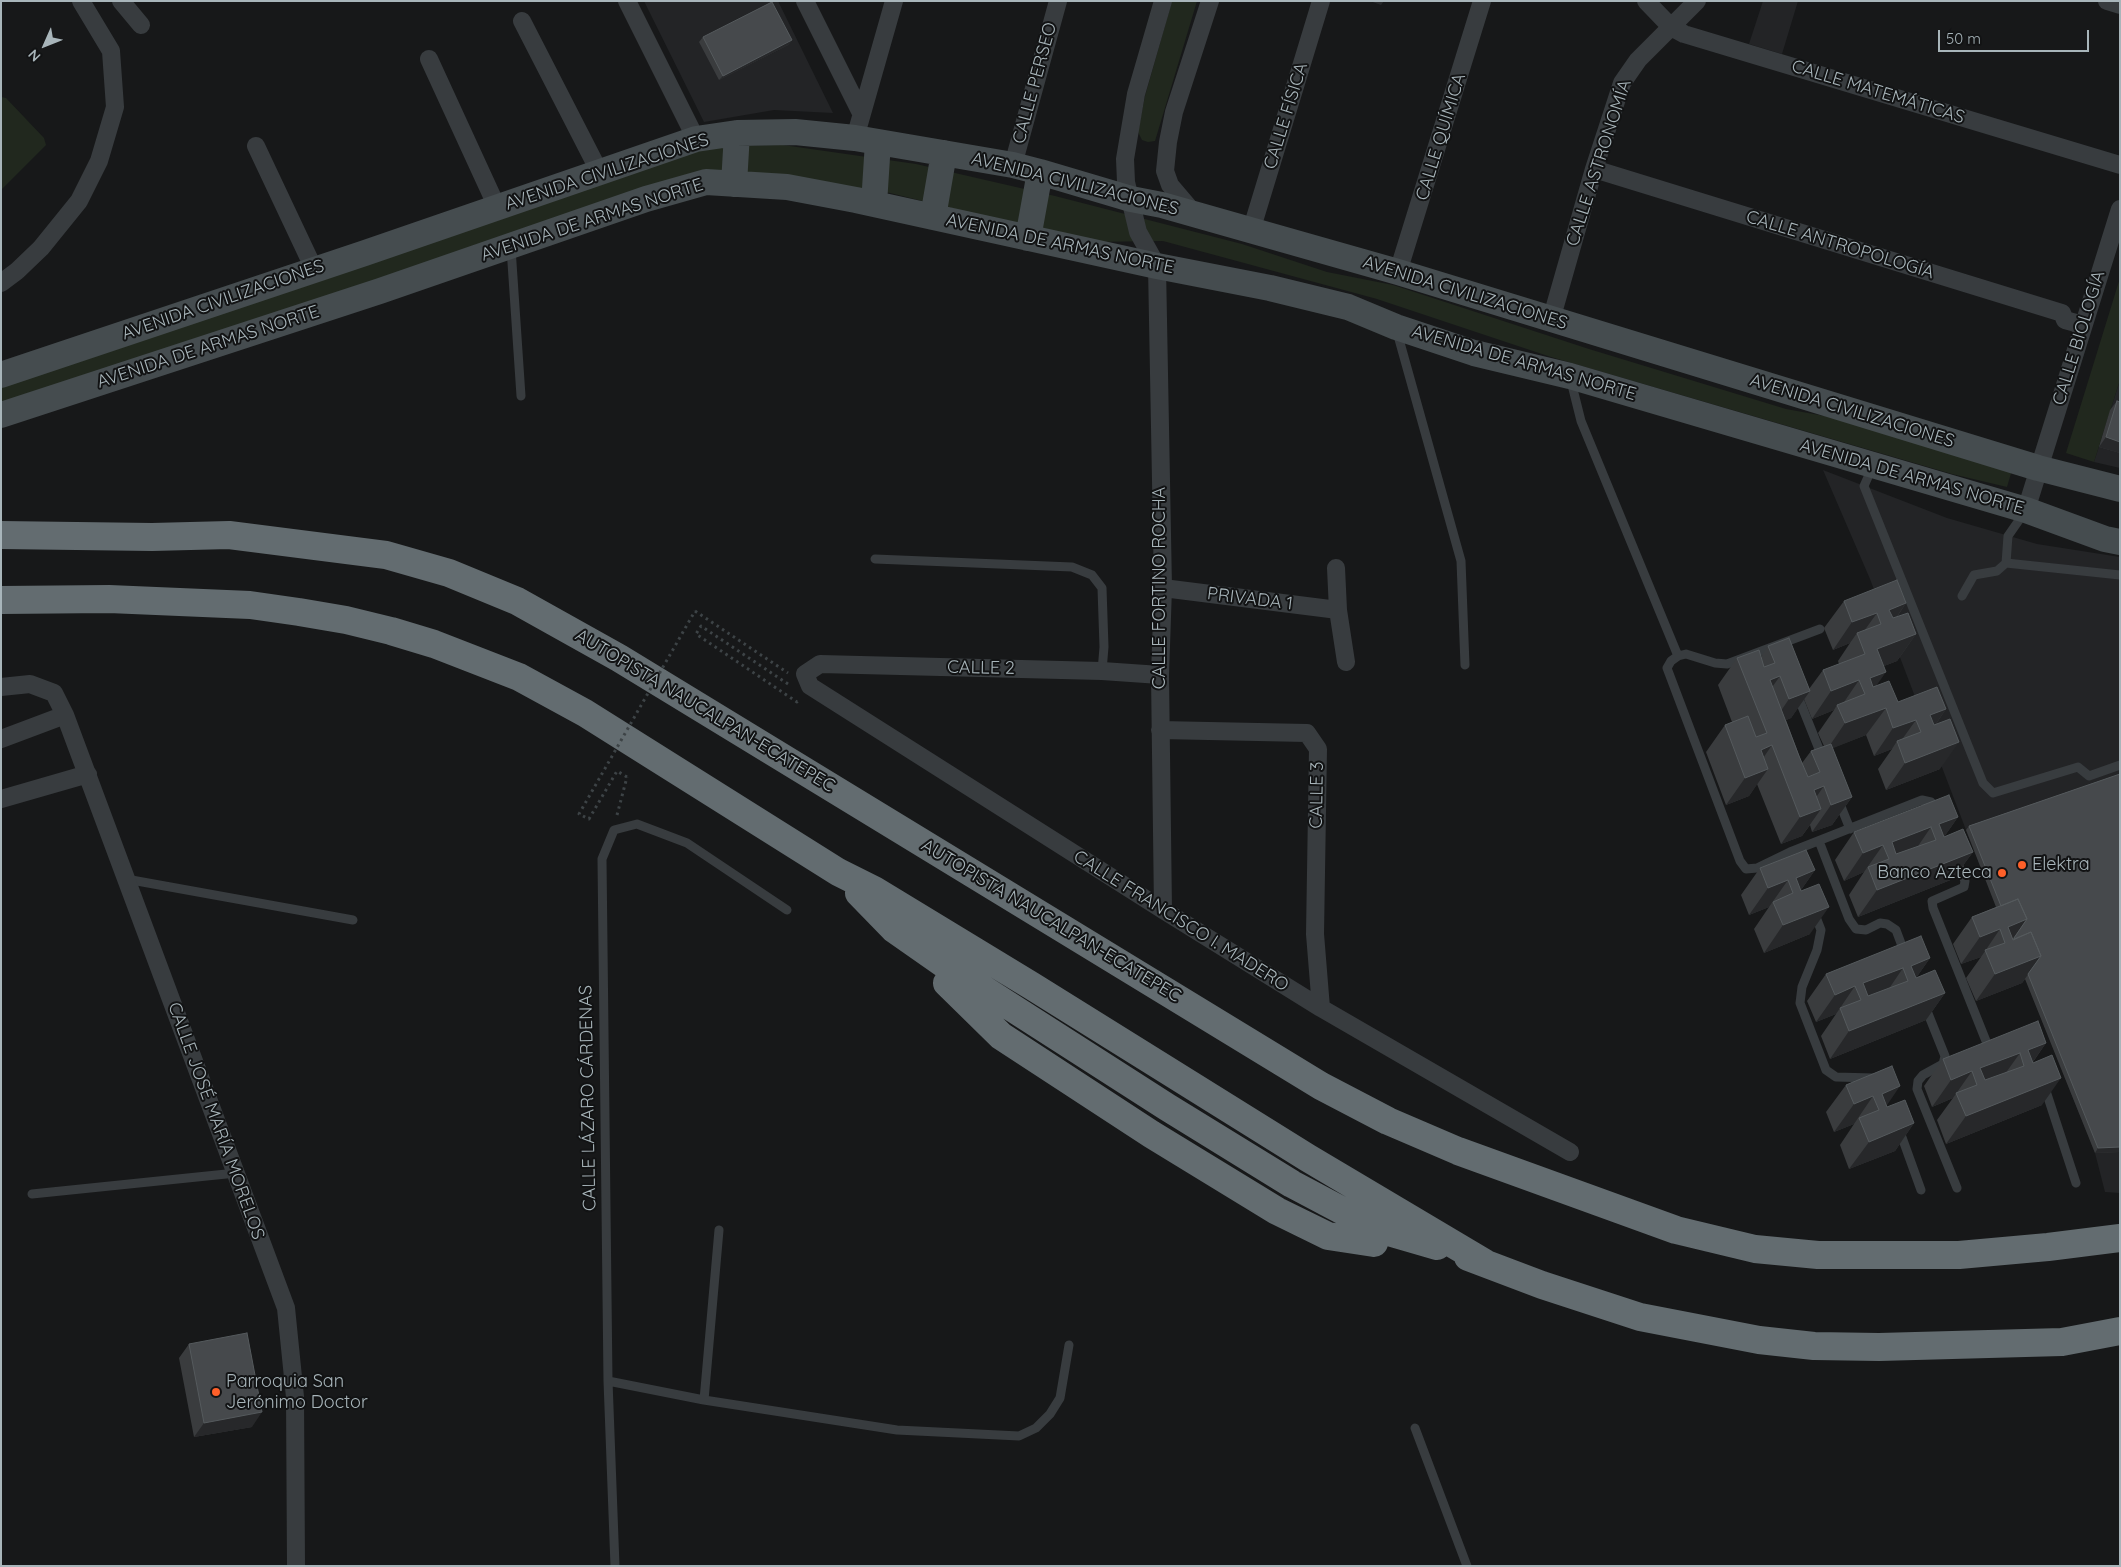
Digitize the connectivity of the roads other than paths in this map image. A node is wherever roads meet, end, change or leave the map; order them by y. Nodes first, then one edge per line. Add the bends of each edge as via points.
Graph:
1 (80, 1) edge
2 (121, 1) edge
3 (627, 1) edge
4 (805, 1) edge
5 (894, 1) edge
6 (1058, 1) edge
7 (1163, 1) edge
8 (1210, 1) edge
9 (1321, 1) edge
10 (1482, 1) edge
11 (1646, 1) edge
12 (1697, 1) edge
13 (2107, 1) edge
14 (2120, 5) edge
15 (522, 21) dead end
16 (141, 25) dead end
17 (1671, 27) junction
18 (429, 59) dead end
19 (861, 113) junction
20 (736, 133) junction
21 (696, 138) junction
22 (867, 140) junction
23 (256, 146) dead end
24 (944, 153) junction
25 (1013, 165) junction
26 (2120, 165) edge
27 (1594, 169) junction
28 (598, 171) junction
29 (1040, 172) junction
30 (734, 184) junction
31 (1131, 200) junction
32 (874, 204) junction
33 (497, 207) junction
34 (2120, 209) edge
35 (1196, 215) junction
36 (933, 217) junction
37 (1251, 231) junction
38 (1028, 238) junction
39 (510, 245) junction
40 (365, 253) junction
41 (1157, 266) junction
42 (314, 270) junction
43 (1398, 272) junction
44 (1, 282) edge
45 (380, 291) junction
46 (1551, 320) junction
47 (2082, 325) junction
48 (1396, 327) junction
49 (1, 375) edge
50 (1570, 376) junction
51 (521, 396) dead end
52 (1, 415) edge
53 (1873, 466) junction
54 (2038, 468) junction
55 (2120, 489) edge
56 (2026, 510) junction
57 (1, 535) edge
58 (2120, 542) edge
59 (875, 559) dead end
60 (2006, 563) junction
61 (1336, 568) dead end
62 (2120, 575) edge
63 (1162, 588) junction
64 (1962, 596) dead end
65 (1, 600) edge
66 (1338, 610) junction
67 (1820, 629) dead end
68 (1777, 645) junction
69 (1781, 654) edge
70 (1678, 656) junction
71 (1346, 662) dead end
72 (1465, 665) dead end
73 (1102, 671) junction
74 (797, 674) joint
75 (1160, 675) junction
76 (1792, 682) edge
77 (1, 686) edge
78 (65, 715) junction
79 (1160, 730) junction
80 (1, 739) edge
81 (1825, 764) edge
82 (2120, 765) edge
83 (88, 774) junction
84 (1836, 792) edge
85 (1, 799) edge
86 (1941, 818) edge
87 (1850, 828) junction
88 (1819, 841) junction
89 (1954, 854) edge
90 (838, 872) junction
91 (126, 879) junction
92 (1810, 904) edge
93 (787, 910) dead end
94 (1163, 910) junction
95 (353, 920) dead end
96 (894, 929) junction
97 (1908, 960) edge
98 (1921, 995) edge
99 (1322, 1008) junction
100 (2005, 1044) edge
101 (2042, 1077) edge
102 (1880, 1078) edge
103 (1894, 1116) edge
104 (1570, 1152) dead end
105 (236, 1173) junction
106 (2076, 1183) dead end
107 (1957, 1188) dead end
108 (1921, 1190) dead end
109 (32, 1194) dead end
110 (719, 1230) dead end
111 (2120, 1238) edge
112 (1440, 1247) junction
113 (1485, 1263) junction
114 (2120, 1331) edge
115 (2062, 1342) junction
116 (1069, 1345) dead end
117 (2120, 1349) edge
118 (608, 1381) junction
119 (704, 1400) junction
120 (1415, 1428) dead end
121 (296, 1566) edge
122 (615, 1566) edge
123 (1467, 1566) edge

1 - 44 street via 111,51 115,107 99,161 79,201 41,248
2 - 16 street
3 - 21 street
4 - 19 street
5 - 19 street
6 - 25 street, CALLE PERSEO
7 - 31 street via 1136,94 1129,132 1125,159
8 - 35 street via 1174,112 1165,171 1170,186
9 - 37 street, CALLE FÍSICA
10 - 43 street, CALLE QUÍMICA
11 - 17 street, CALLE MATEMÁTICAS
12 - 17 street, CALLE ASTRONOMÍA
13 - 14 street
15 - 28 street
17 - 26 street, CALLE MATEMÁTICAS via 1684,34
17 - 27 street, CALLE ASTRONOMÍA via 1638,60 1622,82
18 - 33 street
19 - 22 street
20 - 21 main road, AVENIDA CIVILIZACIONES
20 - 22 main road, AVENIDA CIVILIZACIONES via 795,132
20 - 30 main road
21 - 28 main road, AVENIDA CIVILIZACIONES
22 - 24 main road, AVENIDA CIVILIZACIONES
22 - 32 main road
23 - 42 street
24 - 25 main road, AVENIDA CIVILIZACIONES
24 - 36 main road
25 - 29 main road, AVENIDA CIVILIZACIONES
27 - 46 street, CALLE ASTRONOMÍA
27 - 47 street, CALLE ANTROPOLOGÍA via 2062,313 2065,320
28 - 33 main road, AVENIDA CIVILIZACIONES
29 - 31 main road, AVENIDA CIVILIZACIONES
29 - 38 main road
30 - 32 main road, AVENIDA DE ARMAS NORTE via 787,187
30 - 39 main road, AVENIDA DE ARMAS NORTE via 706,182
31 - 35 main road, AVENIDA CIVILIZACIONES
31 - 41 street via 1138,232
32 - 36 main road, AVENIDA DE ARMAS NORTE
33 - 40 main road, AVENIDA CIVILIZACIONES
34 - 47 street, CALLE BIOLOGÍA
35 - 37 main road, AVENIDA CIVILIZACIONES
36 - 38 main road, AVENIDA DE ARMAS NORTE
37 - 43 main road, AVENIDA CIVILIZACIONES
38 - 41 main road, AVENIDA DE ARMAS NORTE
39 - 45 main road, AVENIDA DE ARMAS NORTE
39 - 51 lane
40 - 42 main road, AVENIDA CIVILIZACIONES
40 - 45 main road
41 - 48 main road, AVENIDA DE ARMAS NORTE via 1348,307
41 - 63 street, CALLE FORTINO ROCHA
42 - 49 main road, AVENIDA CIVILIZACIONES
43 - 46 main road, AVENIDA CIVILIZACIONES
45 - 52 main road, AVENIDA DE ARMAS NORTE
46 - 54 main road, AVENIDA CIVILIZACIONES
47 - 54 street, CALLE BIOLOGÍA
48 - 50 main road, AVENIDA DE ARMAS NORTE via 1474,353
48 - 72 lane via 1461,560
50 - 53 main road, AVENIDA DE ARMAS NORTE
50 - 70 lane via 1582,421
53 - 56 main road, AVENIDA DE ARMAS NORTE
53 - 82 lane via 1864,486 1983,783 1993,793 2078,767 2089,776
54 - 55 main road, AVENIDA CIVILIZACIONES
54 - 56 street, CALLE BIOLOGÍA
56 - 58 main road, AVENIDA DE ARMAS NORTE
56 - 60 lane via 2008,536
57 - 111 highway, AUTOPISTA NAUCALPAN-ECATEPEC via 229,535 386,555 449,574 517,602 619,658 1321,1086 1388,1121 1458,1151 1676,1230 1755,1249 1818,1255 1959,1255
59 - 73 lane via 1072,567 1092,575 1102,588
60 - 62 lane
60 - 64 lane via 1997,571 1974,576
61 - 66 street
63 - 66 street, PRIVADA 1
63 - 75 street, CALLE FORTINO ROCHA
65 - 90 highway via 109,599 250,605 346,620 434,644 519,677 585,713
66 - 71 street
67 - 68 lane
68 - 69 lane
68 - 70 lane via 1727,664 1686,654
70 - 88 lane via 1667,668 1740,861 1746,869 1792,857
73 - 74 street, CALLE 2 via 820,664
73 - 75 street, CALLE 2
74 - 94 street, CALLE FRANCISCO I. MADERO via 810,686
75 - 79 street, CALLE FORTINO ROCHA
76 - 81 lane
77 - 78 street, CALLE JOSÉ MARÍA MORELOS via 30,684 54,693
78 - 80 street
78 - 83 street, CALLE JOSÉ MARÍA MORELOS
79 - 94 street, CALLE FORTINO ROCHA
79 - 99 street, CALLE 3 via 1307,733 1318,749 1315,934
83 - 85 street
83 - 91 street, CALLE JOSÉ MARÍA MORELOS
84 - 87 lane
86 - 87 lane via 1931,802 1922,800
87 - 88 lane
88 - 97 lane via 1849,919 1856,929 1866,930 1880,923 1887,924 1896,930
89 - 100 lane via 1965,881 1964,887 1932,901 1932,908 1986,1041 1990,1047 1996,1048
90 - 96 highway
90 - 112 highway via 880,907 1174,1095 1300,1172
90 - 113 highway via 907,910 1308,1158
91 - 95 lane
91 - 105 street, CALLE JOSÉ MARÍA MORELOS
92 - 102 lane via 1821,930 1817,950 1802,987 1800,1003 1826,1070 1836,1077
93 - 118 lane, CALLE LÁZARO CÁRDENAS via 687,843 638,824 614,830 602,859
94 - 99 street, CALLE FRANCISCO I. MADERO
96 - 112 highway via 1292,1184 1375,1228
96 - 113 highway via 1001,1036 1260,1201 1328,1236
98 - 107 lane via 1945,1056 1943,1064 1923,1075 1917,1089
99 - 104 street, CALLE FRANCISCO I. MADERO
101 - 106 lane
103 - 108 lane
105 - 109 lane
105 - 121 street, CALLE JOSÉ MARÍA MORELOS via 286,1308 295,1397
110 - 119 lane
112 - 113 highway
113 - 115 highway via 1640,1317 1759,1340 1824,1346
114 - 115 highway
115 - 117 highway
116 - 119 lane via 1060,1398 1036,1428 1019,1436 897,1430
118 - 119 lane
118 - 122 lane, CALLE LÁZARO CÁRDENAS
120 - 123 lane

